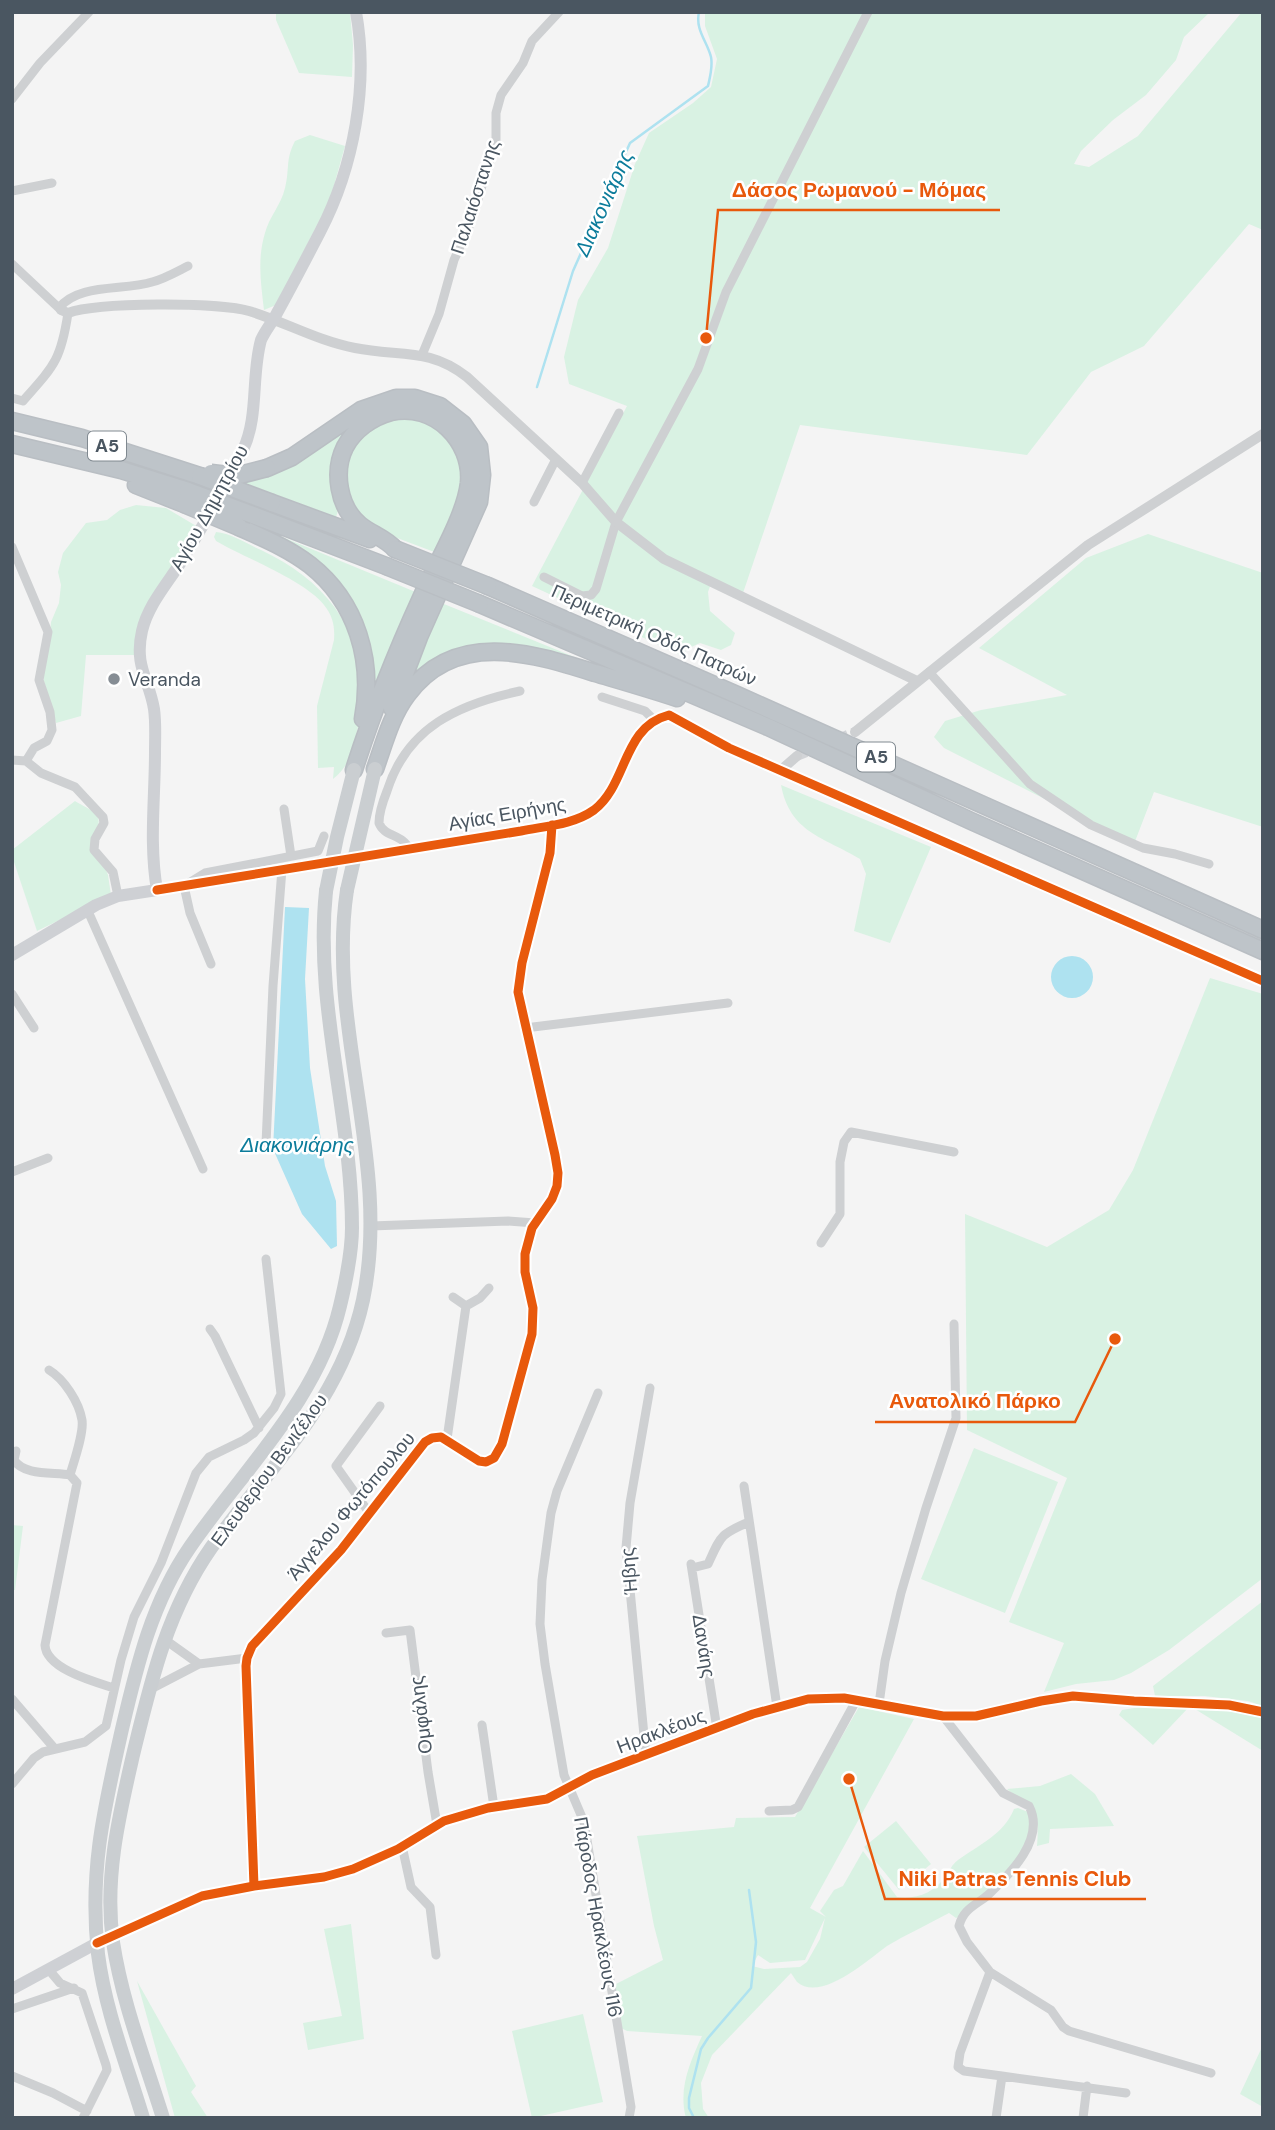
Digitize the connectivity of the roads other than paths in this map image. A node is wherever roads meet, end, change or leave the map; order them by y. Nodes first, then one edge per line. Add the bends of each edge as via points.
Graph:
1 (89, 12) edge
2 (356, 12) edge
3 (559, 12) edge
4 (867, 12) edge
5 (12, 99) edge
6 (52, 183) dead end
7 (12, 191) edge
8 (12, 264) edge
9 (187, 267) dead end
10 (63, 311) junction
11 (273, 321) junction
12 (422, 355) junction
13 (12, 398) edge
14 (619, 413) dead end
15 (12, 421) edge
16 (1263, 434) edge
17 (12, 444) edge
18 (556, 459) junction
19 (202, 474) junction
20 (582, 483) junction
21 (186, 498) junction
22 (534, 502) dead end
23 (616, 522) junction
24 (12, 547) edge
25 (395, 549) junction
26 (544, 577) dead end
27 (929, 672) junction
28 (917, 681) junction
29 (520, 691) dead end
30 (602, 697) dead end
31 (655, 721) junction
32 (855, 732) tunnel mouth
33 (797, 756) tunnel mouth
34 (12, 760) edge
35 (26, 761) junction
36 (375, 769) junction
37 (354, 770) junction
38 (781, 770) junction
39 (284, 809) dead end
40 (971, 821) junction
41 (552, 825) junction
42 (324, 836) dead end
43 (409, 849) junction
44 (291, 856) junction
45 (365, 856) tunnel mouth
46 (323, 862) tunnel mouth
47 (1209, 864) dead end
48 (282, 869) junction
49 (184, 886) junction
50 (157, 890) junction
51 (118, 896) junction
52 (87, 909) junction
53 (1263, 930) edge
54 (1263, 951) edge
55 (12, 955) edge
56 (211, 964) dead end
57 (1263, 981) edge
58 (12, 993) edge
59 (728, 1003) dead end
60 (34, 1028) dead end
61 (525, 1028) junction
62 (266, 1144) dead end
63 (954, 1152) dead end
64 (47, 1158) dead end
65 (203, 1169) dead end
66 (12, 1172) edge
67 (534, 1223) junction
68 (371, 1226) junction
69 (821, 1243) dead end
70 (266, 1259) dead end
71 (489, 1288) dead end
72 (453, 1297) dead end
73 (467, 1306) junction
74 (954, 1324) dead end
75 (210, 1329) dead end
76 (49, 1370) dead end
77 (650, 1388) dead end
78 (598, 1393) dead end
79 (380, 1406) dead end
80 (259, 1428) junction
81 (447, 1439) junction
82 (16, 1451) dead end
83 (71, 1475) junction
84 (744, 1486) dead end
85 (370, 1514) junction
86 (749, 1522) junction
87 (386, 1633) dead end
88 (164, 1639) junction
89 (247, 1658) junction
90 (200, 1664) junction
91 (114, 1688) junction
92 (149, 1690) junction
93 (12, 1699) edge
94 (857, 1699) junction
95 (879, 1704) junction
96 (777, 1707) junction
97 (1263, 1712) edge
98 (943, 1716) junction
99 (123, 1725) junction
100 (482, 1725) dead end
101 (106, 1726) junction
102 (717, 1729) junction
103 (55, 1749) junction
104 (646, 1756) junction
105 (12, 1784) edge
106 (569, 1788) junction
107 (494, 1807) junction
108 (769, 1811) dead end
109 (437, 1825) junction
110 (402, 1846) junction
111 (254, 1886) junction
112 (113, 1937) junction
113 (97, 1943) junction
114 (436, 1955) dead end
115 (49, 1970) junction
116 (990, 1972) junction
117 (74, 1988) junction
118 (12, 1989) edge
119 (12, 2009) edge
120 (1211, 2073) dead end
121 (12, 2076) edge
122 (1002, 2076) junction
123 (1087, 2087) junction
124 (1126, 2093) dead end
125 (85, 2114) edge
126 (143, 2118) edge
127 (163, 2118) edge
128 (629, 2118) edge
129 (996, 2118) edge
130 (1083, 2118) edge

1 - 5 street
2 - 11 main road, Αγίου Δημητρίου via 359,93 341,180 329,214
3 - 12 street, Παλαιόστανης via 532,41 523,64 501,95 496,140
4 - 23 street via 726,292 698,369
6 - 7 street
8 - 10 street
9 - 10 street via 152,283 66,299
10 - 11 street via 190,307 246,310
10 - 13 street via 64,340 55,365 23,401
11 - 12 street via 356,348
11 - 50 main road, Αγίου Δημητρίου via 258,355 244,447 143,629 141,666 155,727 152,844
12 - 18 street via 467,377
14 - 20 street
15 - 19 highway, Α5
16 - 27 street via 1088,545
17 - 21 highway, Περιμετρική Οδός Πατρών / Α5 via 121,470
18 - 20 street
18 - 22 street
19 - 25 highway, Περιμετρική Οδός Πατρών / Α5, bridge
19 - 36 highway, bridge via 236,476 267,468 292,457 361,410 396,398 440,406 463,424 479,447 479,502 398,689
20 - 23 street
21 - 37 highway, bridge via 278,544 309,564 338,594 354,620 367,684
21 - 40 highway, Περιμετρική Οδός Πατρών / Α5, bridge via 253,515 480,604 768,727
23 - 26 street via 591,595 582,596
23 - 28 street via 664,559
24 - 35 street via 48,632 39,680 52,730
25 - 37 highway via 349,512 339,484 339,463 350,438 369,422 392,412 412,411 441,423 458,439 468,459 468,485 457,521 384,681
25 - 53 highway, Περιμετρική Οδός Πατρών / Α5, bridge via 762,706
27 - 28 street
27 - 47 street via 1030,784 1091,825 1143,848
28 - 32 street
29 - 43 street via 476,702 444,717 399,759 379,822
30 - 31 street via 645,711
31 - 38 street via 671,715
31 - 41 street, Αγίας Ειρήνης via 636,737 597,807
33 - 38 street
34 - 35 street
35 - 51 street via 41,774 75,787 100,813 104,823 94,850 113,872
36 - 40 highway via 398,710 418,682 464,655 502,650 538,655 695,705
36 - 68 main road, Ελευθερίου Βενιζέλου, bridge via 347,890 342,952
37 - 99 main road, Ελευθερίου Βενιζέλου, bridge via 326,891 324,930 326,995 351,1180 348,1272 340,1310 304,1392 189,1548 166,1588 144,1641
38 - 57 street
39 - 44 street
40 - 54 highway, Περιμετρική Οδός Πατρών / Α5
41 - 43 street, Αγίας Ειρήνης
41 - 61 street, Άγγελου Φωτόπουλου via 550,853 519,979
42 - 44 street via 318,850
43 - 45 street, Αγίας Ειρήνης
44 - 49 street via 205,873
46 - 48 street
48 - 49 street
48 - 62 street
49 - 50 street
49 - 56 street
50 - 51 main road
51 - 52 main road
52 - 55 main road
52 - 65 street
58 - 60 street
59 - 61 street
61 - 67 street, Άγγελου Φωτόπουλου via 558,1173 555,1193
63 - 69 street via 851,1132 840,1162 840,1214
64 - 66 street
67 - 68 street
67 - 81 street, Άγγελου Φωτόπουλου via 524,1261 533,1327 501,1448 494,1458 482,1462
68 - 88 main road, Ελευθερίου Βενιζέλου via 360,1312 328,1391 291,1447 206,1556
70 - 80 street via 282,1391
71 - 73 street
72 - 73 street
73 - 81 street
74 - 95 street via 956,1418 901,1593
75 - 80 street
76 - 83 street via 60,1376 82,1419
77 - 104 street, Ήβης via 626,1548
78 - 106 street, Πάροδος Ηρακλέους 116 via 557,1491 542,1580 542,1642
79 - 85 street via 336,1466
80 - 91 street via 209,1457 196,1473 134,1617
81 - 85 street, Άγγελου Φωτόπουλου via 425,1442
82 - 83 street via 15,1462 22,1468
83 - 91 street via 77,1491 45,1650 66,1669
84 - 86 street
85 - 89 street, Άγγελου Φωτόπουλου via 252,1646
86 - 96 street
86 - 102 street, Δανάης via 721,1537 708,1564 691,1566
87 - 109 street, Ομφάλης via 410,1630
88 - 90 street
88 - 92 main road, Ελευθερίου Βενιζέλου
89 - 90 street
89 - 111 street
90 - 92 street
91 - 101 street
92 - 112 main road, Ελευθερίου Βενιζέλου via 115,1843
93 - 103 street
94 - 95 street, Ηρακλέους
94 - 96 street, Ηρακλέους via 817,1698
94 - 108 street via 798,1807
95 - 98 street, Ηρακλέους
96 - 102 street, Ηρακλέους
97 - 98 street, Ηρακλέους via 1229,1705 1073,1696 976,1716
98 - 116 street via 1003,1793 1029,1806 1033,1817 1033,1833 1024,1853 997,1886 964,1912 960,1922 962,1935
99 - 101 street
99 - 113 main road, Ελευθερίου Βενιζέλου via 96,1857
100 - 107 street
101 - 103 street via 85,1742
102 - 104 street, Ηρακλέους
103 - 105 street via 34,1758
104 - 106 street, Ηρακλέους
106 - 107 street, Ηρακλέους via 541,1801
106 - 128 street, Πάροδος Ηρακλέους 116 via 584,1822 631,2103
107 - 109 street, Ηρακλέους
109 - 110 street, Ηρακλέους
110 - 111 street, Ηρακλέους via 337,1874
110 - 114 street via 411,1887 430,1907
111 - 112 street, Ηρακλέους via 193,1899
112 - 113 street, Ηρακλέους
112 - 127 main road, Ελευθερίου Βενιζέλου via 123,1990
113 - 115 main road, Ηρακλέους
113 - 126 main road, Ελευθερίου Βενιζέλου
115 - 117 street via 60,1983
115 - 118 main road, Ηρακλέους
116 - 120 street via 1051,2010 1069,2031
116 - 122 street via 958,2067
117 - 119 street
117 - 125 street via 82,1993 107,2070
121 - 125 street via 53,2093
122 - 123 street
122 - 129 street
123 - 124 street
123 - 130 street

